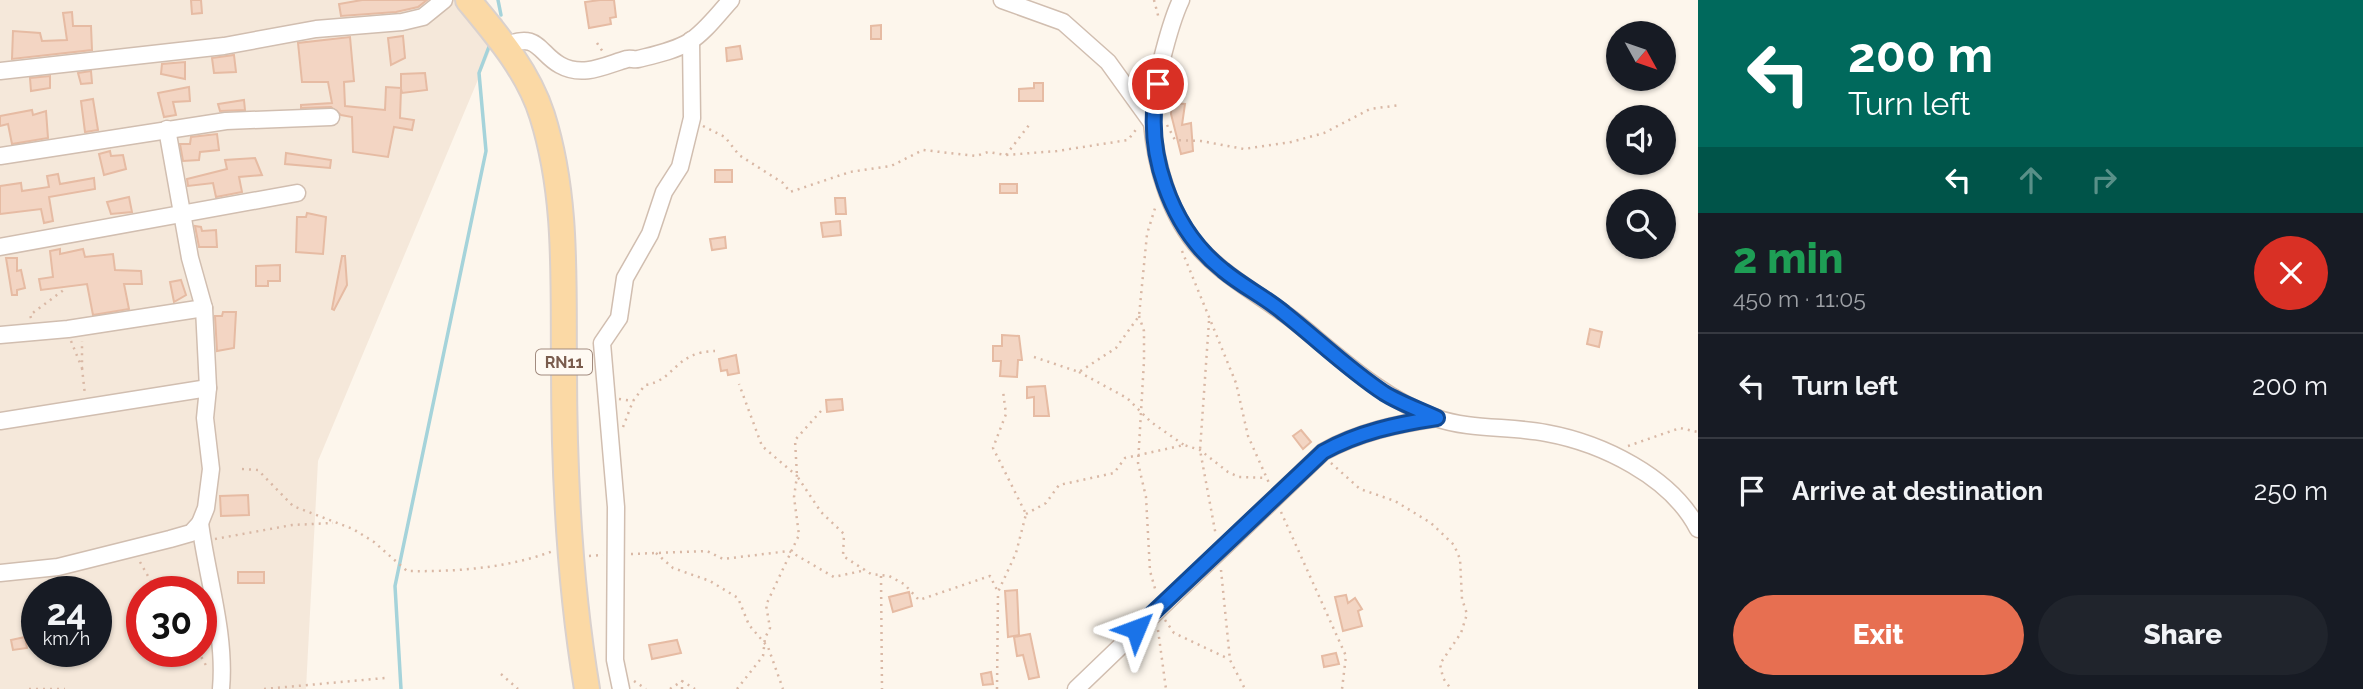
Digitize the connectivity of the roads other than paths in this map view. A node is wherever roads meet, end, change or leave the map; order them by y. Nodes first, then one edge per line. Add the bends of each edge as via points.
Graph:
1 (444, 0) edge
2 (468, 0) edge
3 (731, 0) edge
4 (1002, 0) edge
5 (1181, 0) edge
6 (691, 40) junction
7 (505, 46) junction
8 (0, 71) edge
9 (1151, 115) junction
10 (331, 117) dead end
11 (167, 129) junction
12 (0, 156) edge
13 (298, 192) dead end
14 (182, 212) junction
15 (0, 247) edge
16 (204, 308) junction
17 (0, 335) edge
18 (208, 388) junction
19 (1437, 418) junction
20 (0, 421) edge
21 (200, 523) junction
22 (1698, 529) edge
23 (0, 573) edge
24 (221, 689) edge
25 (587, 689) edge
26 (621, 689) edge
27 (1076, 689) edge

1 - 8 street via 423,17 402,22
2 - 7 main road, RN11
3 - 6 street
4 - 9 street via 1063,22 1108,62
5 - 9 street via 1171,22
6 - 7 street via 612,67 583,71 560,65 537,45 517,40
6 - 26 street via 692,118 680,167 625,278 619,317 603,343 616,554 615,660
7 - 25 main road, RN11 via 542,114 558,183 565,273 570,551
9 - 19 street via 1164,182 1190,237 1223,270 1384,393
10 - 11 street via 263,117
11 - 12 street
11 - 14 street
13 - 14 street
14 - 15 street
14 - 16 street
16 - 17 street
16 - 18 street
18 - 20 street
18 - 21 street via 209,495
19 - 22 street via 1546,433 1608,452 1674,497
19 - 27 street via 1372,431 1323,452
21 - 23 street via 191,533 58,567
21 - 24 street via 223,667

